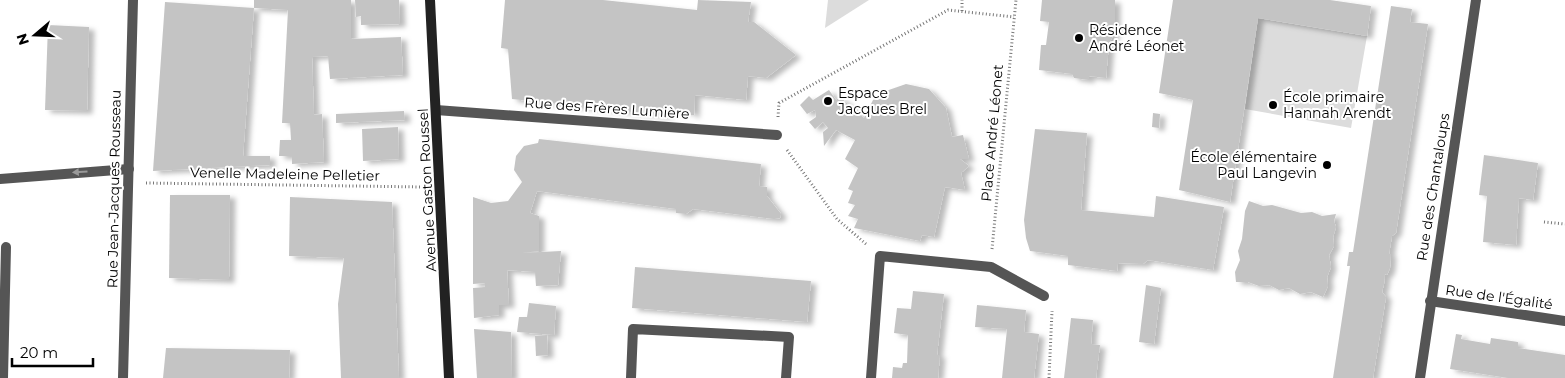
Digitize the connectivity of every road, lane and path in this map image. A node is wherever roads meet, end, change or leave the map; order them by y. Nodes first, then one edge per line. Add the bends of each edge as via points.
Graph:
1 (133, 0) edge
2 (430, 0) edge
3 (962, 0) edge
4 (1016, 0) edge
5 (1476, 0) edge
6 (962, 11) junction
7 (1014, 17) junction
8 (436, 110) junction
9 (777, 135) junction
10 (129, 169) junction
11 (0, 179) edge
12 (128, 183) junction
13 (440, 188) junction
14 (1544, 222) dead end
15 (1565, 224) edge
16 (6, 247) dead end
17 (880, 256) junction
18 (991, 267) junction
19 (1044, 296) joint
20 (1430, 301) junction
21 (1565, 321) edge
22 (3, 378) edge
23 (123, 378) edge
24 (449, 378) edge
25 (631, 378) edge
26 (786, 378) edge
27 (871, 378) edge
28 (1049, 378) edge
29 (1420, 378) edge

1 - 10 street, Rue Jean-Jacques Rousseau
2 - 8 main road, Avenue Gaston Roussel
3 - 6 path
4 - 7 path, Place André Léonet
5 - 20 street, Rue des Chantaloups
6 - 7 path
6 - 9 path via 948,10 780,103
7 - 18 path, Place André Léonet
8 - 9 street, Rue des Frères Lumière
8 - 13 main road, Avenue Gaston Roussel
9 - 17 path via 837,219
10 -> 11 street
10 - 12 street, Rue Jean-Jacques Rousseau
12 - 13 path, Venelle Madeleine Pelletier
12 - 23 street, Rue Jean-Jacques Rousseau
13 - 24 main road, Avenue Gaston Roussel
14 - 15 path
16 - 22 street
17 - 18 street
17 - 27 street
18 - 19 street
19 - 28 path via 1053,312
20 - 21 street, Rue de l'Égalité
20 - 29 street, Rue des Chantaloups
25 - 26 street via 633,329 789,338

